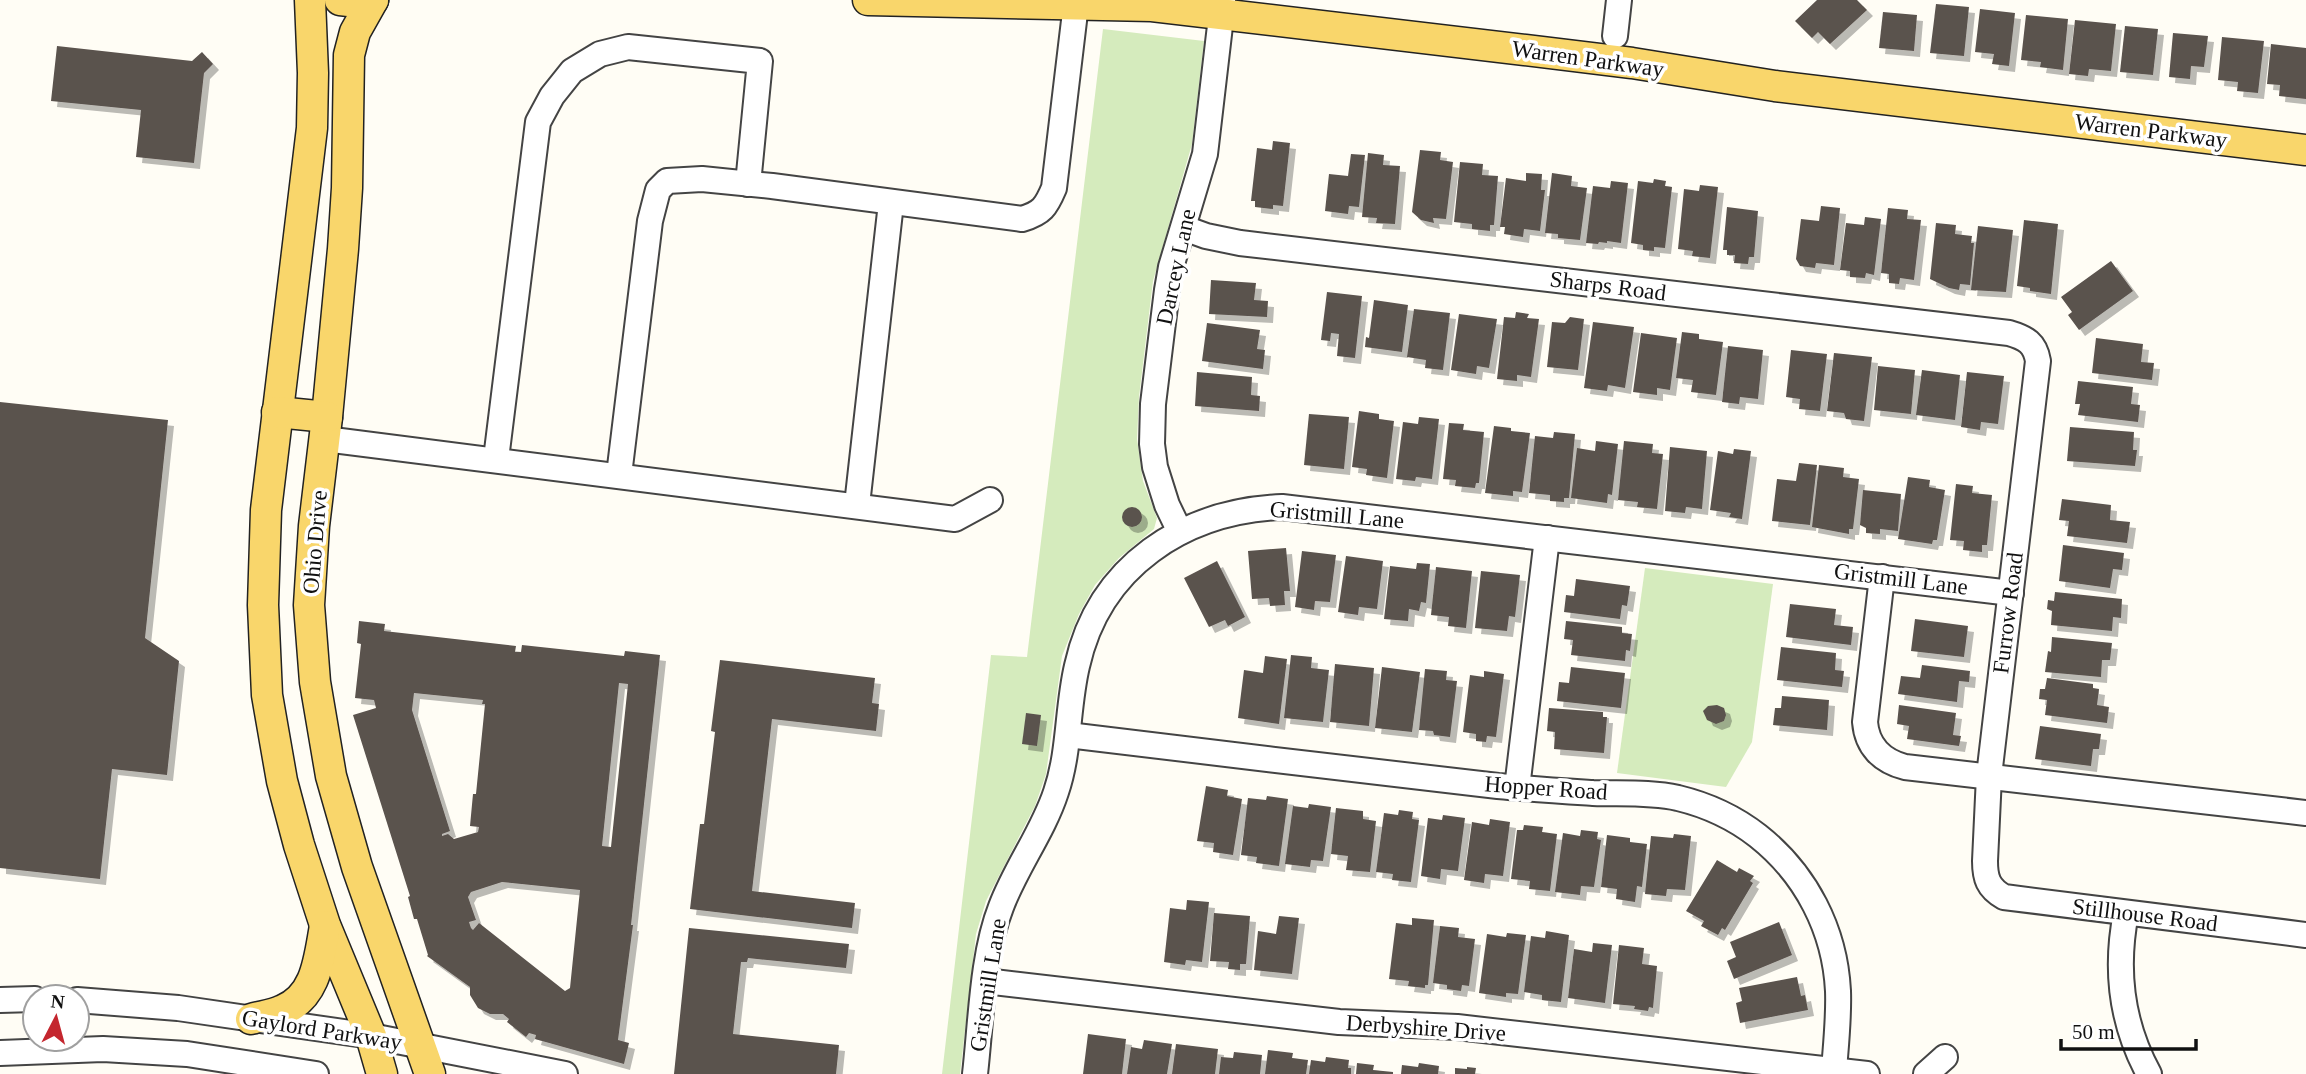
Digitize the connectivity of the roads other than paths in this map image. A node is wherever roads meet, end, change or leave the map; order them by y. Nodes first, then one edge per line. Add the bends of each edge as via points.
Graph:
1 (310, 0) edge
2 (340, 0) edge
3 (373, 0) edge
4 (869, 0) edge
5 (1619, 0) edge
6 (1076, 4) junction
7 (1222, 8) edge
8 (1615, 36) dead end
9 (2306, 150) edge
10 (748, 184) junction
11 (891, 203) junction
12 (1184, 228) junction
13 (2032, 343) joint
14 (277, 412) junction
15 (326, 428) junction
16 (496, 459) junction
17 (619, 475) junction
18 (990, 500) dead end
19 (857, 505) junction
20 (1180, 532) junction
21 (1547, 538) junction
22 (1882, 577) junction
23 (2011, 593) junction
24 (1068, 734) junction
25 (1989, 776) junction
26 (1517, 788) junction
27 (2306, 813) edge
28 (1989, 885) joint
29 (2126, 913) junction
30 (325, 925) junction
31 (2306, 935) edge
32 (985, 981) junction
33 (21, 999) edge
34 (0, 1000) edge
35 (91, 1000) edge
36 (251, 1019) junction
37 (371, 1036) junction
38 (421, 1046) junction
39 (0, 1053) edge
40 (1945, 1057) dead end
41 (1834, 1070) junction
42 (316, 1074) edge
43 (382, 1074) edge
44 (430, 1074) edge
45 (565, 1074) edge
46 (975, 1074) edge
47 (1867, 1074) edge
48 (1926, 1074) edge
49 (2149, 1074) edge

1 - 14 main road, Ohio Drive via 312,128
2 - 3 main road
3 - 15 main road, Ohio Drive via 355,32 349,55 347,188
4 - 6 main road, Warren Parkway
5 - 8 street
6 - 7 main road, Warren Parkway
6 - 11 street via 1054,188 1038,214 1022,219
7 - 9 main road, Warren Parkway via 1789,87
7 - 12 street, Darcey Lane via 1205,154
10 - 11 street
10 - 16 street via 760,61 628,47 600,54 572,71 538,122
10 - 17 street via 682,178 667,181 658,190 650,221
11 - 19 street
12 - 13 street, Sharps Road via 1240,243 2009,333
12 - 20 street, Darcey Lane via 1167,289 1152,421 1158,478
13 - 23 street, Furrow Road via 2038,361
14 - 15 main road
14 - 30 main road, Ohio Drive via 266,510 263,606 267,695 282,781
15 - 16 street
15 - 38 main road, Ohio Drive via 309,605 318,695 331,776 357,867
16 - 17 street
17 - 19 street
18 - 19 street via 955,519
20 - 21 street, Gristmill Lane via 1234,512 1282,507
20 - 24 street, Gristmill Lane via 1129,570 1098,612 1077,666
21 - 22 street, Gristmill Lane
21 - 26 street
22 - 23 street, Gristmill Lane
22 - 25 street via 1866,717 1871,743 1895,764
23 - 25 street, Furrow Road
24 - 26 street, Hopper Road
24 - 32 street, Gristmill Lane via 1056,793 996,918
25 - 27 street
25 - 28 street, Furrow Road via 1985,872
26 - 41 street, Hopper Road via 1680,799 1735,820 1772,848 1806,888 1832,947 1838,994
28 - 29 street, Stillhouse Road via 2004,897
29 - 31 street, Stillhouse Road
29 - 49 street via 2122,991 2133,1038
30 - 36 main road via 317,972 303,997 283,1010
30 - 37 main road, Ohio Drive
32 - 41 street, Derbyshire Drive via 1339,1022 1457,1027
32 - 46 street, Gristmill Lane
33 - 34 street
35 - 36 street, Gaylord Parkway
36 - 37 street, Gaylord Parkway
37 - 38 street, Gaylord Parkway
37 - 43 main road, Ohio Drive
38 - 44 main road, Ohio Drive
38 - 45 street, Gaylord Parkway
39 - 42 street, Gaylord Parkway via 103,1049 187,1054
40 - 48 street
41 - 47 street, Derbyshire Drive

